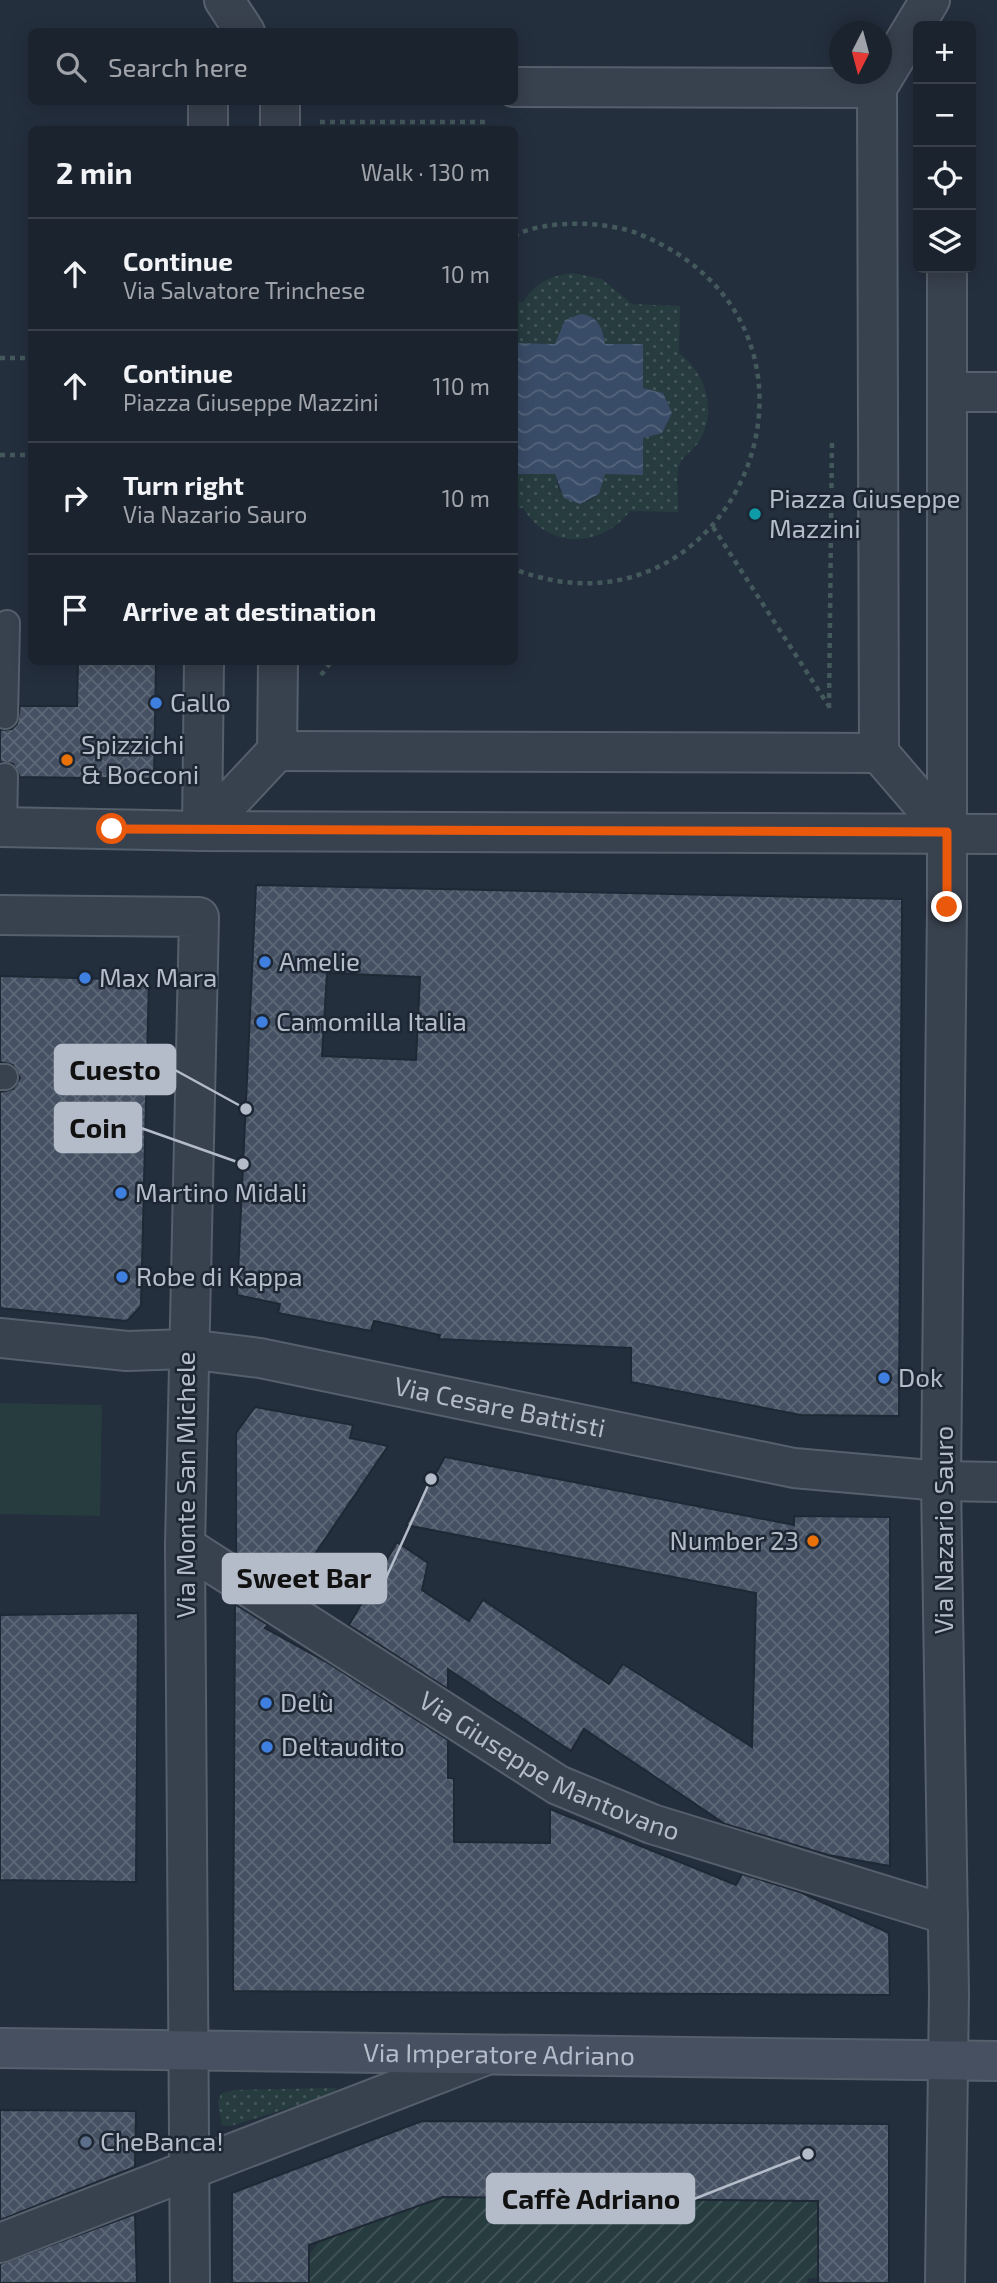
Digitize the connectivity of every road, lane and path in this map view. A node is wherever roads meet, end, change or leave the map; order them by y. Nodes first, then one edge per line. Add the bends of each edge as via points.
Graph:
1 (209, 0) edge
2 (224, 0) edge
3 (930, 0) edge
4 (946, 0) edge
5 (946, 21) edge
6 (209, 28) edge
7 (242, 28) edge
8 (518, 87) edge
9 (877, 88) junction
10 (208, 105) edge
11 (280, 105) edge
12 (324, 122) dead end
13 (491, 122) dead end
14 (208, 126) edge
15 (280, 126) edge
16 (518, 235) edge
17 (947, 273) edge
18 (0, 358) edge
19 (28, 358) edge
20 (948, 392) junction
21 (997, 392) edge
22 (832, 430) dead end
23 (0, 455) edge
24 (28, 455) edge
25 (712, 527) junction
26 (518, 571) edge
27 (7, 623) dead end
28 (204, 665) edge
29 (278, 665) edge
30 (315, 673) dead end
31 (315, 685) dead end
32 (817, 708) dead end
33 (830, 708) junction
34 (5, 716) dead end
35 (277, 751) junction
36 (879, 753) junction
37 (5, 776) dead end
38 (2, 827) edge
39 (202, 831) junction
40 (947, 832) junction
41 (997, 834) edge
42 (0, 915) edge
43 (0, 1338) edge
44 (187, 1349) junction
45 (941, 1481) junction
46 (997, 1482) edge
47 (185, 1546) junction
48 (948, 1915) junction
49 (0, 2048) edge
50 (187, 2052) junction
51 (484, 2056) junction
52 (947, 2061) junction
53 (997, 2061) edge
54 (190, 2170) junction
55 (0, 2243) edge
56 (190, 2283) edge
57 (945, 2283) edge

1 - 6 street
2 - 7 street
3 - 9 street
4 - 5 street
8 - 9 street
9 - 36 street
10 - 14 street
11 - 15 street
12 - 13 path
16 - 25 path via 575,223 625,228 672,247 712,279 741,320 758,367 761,418 747,470
17 - 20 street
18 - 19 path
20 - 21 street
20 - 40 street
22 - 33 path
23 - 24 path
25 - 26 path via 649,570 612,580 574,583
25 - 33 path
27 - 34 lane
28 - 39 street
29 - 35 street
30 - 31 path
32 - 33 path
35 - 36 street
35 - 39 street
36 - 40 street
37 - 38 lane
38 - 39 street
39 - 40 street
40 - 41 street
40 - 45 street, Via Nazario Sauro
42 - 44 street, Via Monte San Michele via 200,917
43 - 44 street, Via Cesare Battisti via 127,1351
44 - 45 street, Via Cesare Battisti via 260,1358 794,1468
44 - 47 street, Via Monte San Michele
45 - 46 street, Via Cesare Battisti
45 - 48 street, Via Nazario Sauro
47 - 48 street, Via Giuseppe Mantovano via 558,1785 652,1824
47 - 50 street, Via Monte San Michele
48 - 52 street, Via Nazario Sauro
49 - 50 street, Via Imperatore Adriano
50 - 51 street, Via Imperatore Adriano
50 - 54 street, Via Monte San Michele
51 - 52 street, Via Imperatore Adriano
51 - 54 street
52 - 53 street, Via Imperatore Adriano
52 - 57 street, Via Nazario Sauro
54 - 55 street
54 - 56 street, Via Monte San Michele

